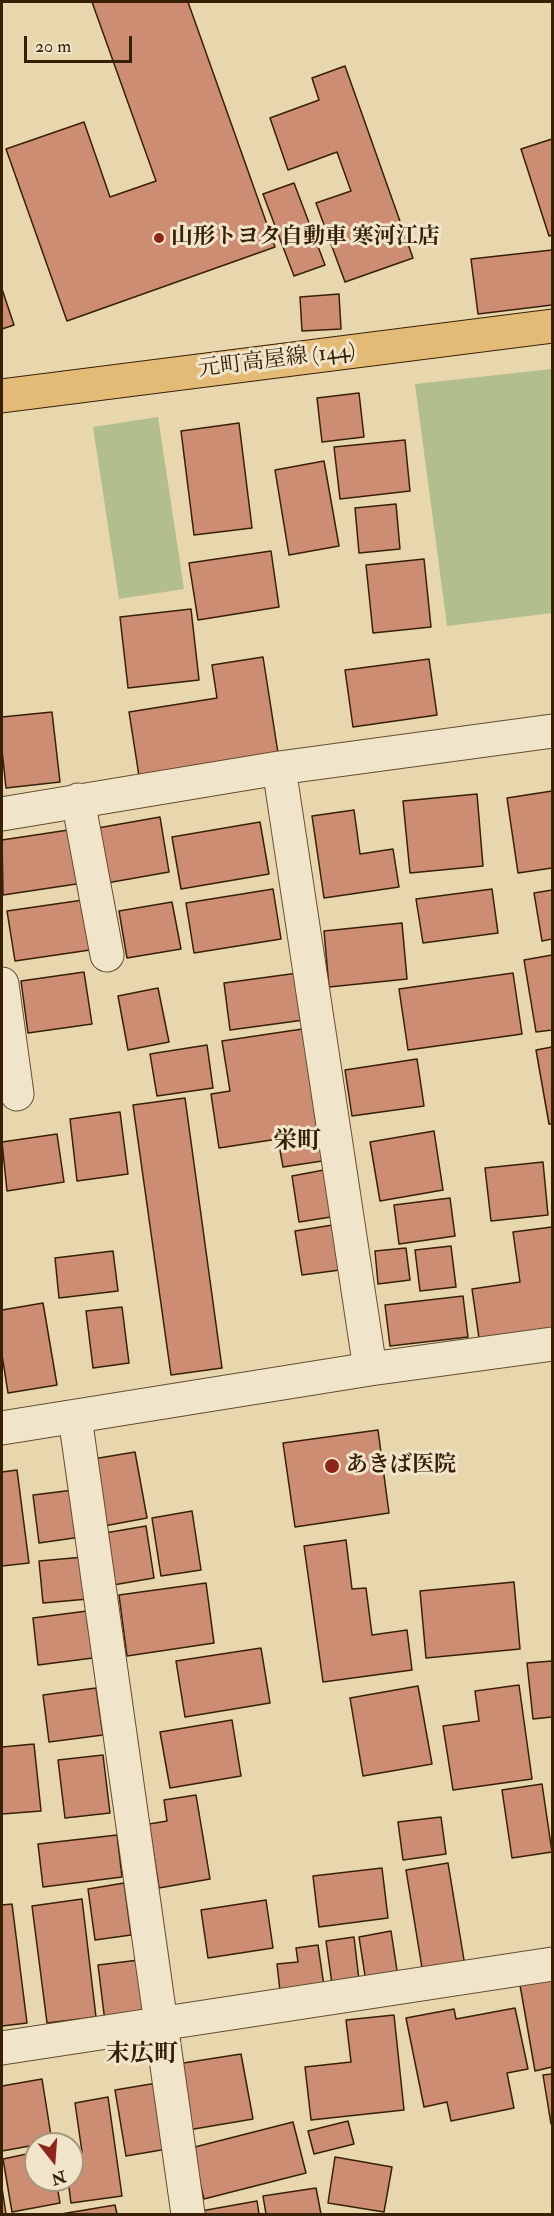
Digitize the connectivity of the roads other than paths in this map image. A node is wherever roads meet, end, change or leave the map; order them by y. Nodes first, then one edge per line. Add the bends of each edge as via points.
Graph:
1 (552, 326) edge
2 (2, 396) edge
3 (552, 730) edge
4 (279, 768) junction
5 (78, 800) junction
6 (2, 814) edge
7 (107, 955) dead end
8 (2, 984) edge
9 (17, 1094) dead end
10 (552, 1344) edge
11 (370, 1369) junction
12 (75, 1417) junction
13 (2, 1428) edge
14 (552, 1964) edge
15 (160, 2024) junction
16 (2, 2048) edge
17 (189, 2214) edge

1 - 2 main road, 元町高屋線 (144)
3 - 4 lane
4 - 5 lane
4 - 11 lane
5 - 6 lane
5 - 7 lane
8 - 9 lane
10 - 11 lane
11 - 12 lane
12 - 13 lane
12 - 15 lane
14 - 15 lane
15 - 16 lane
15 - 17 lane

